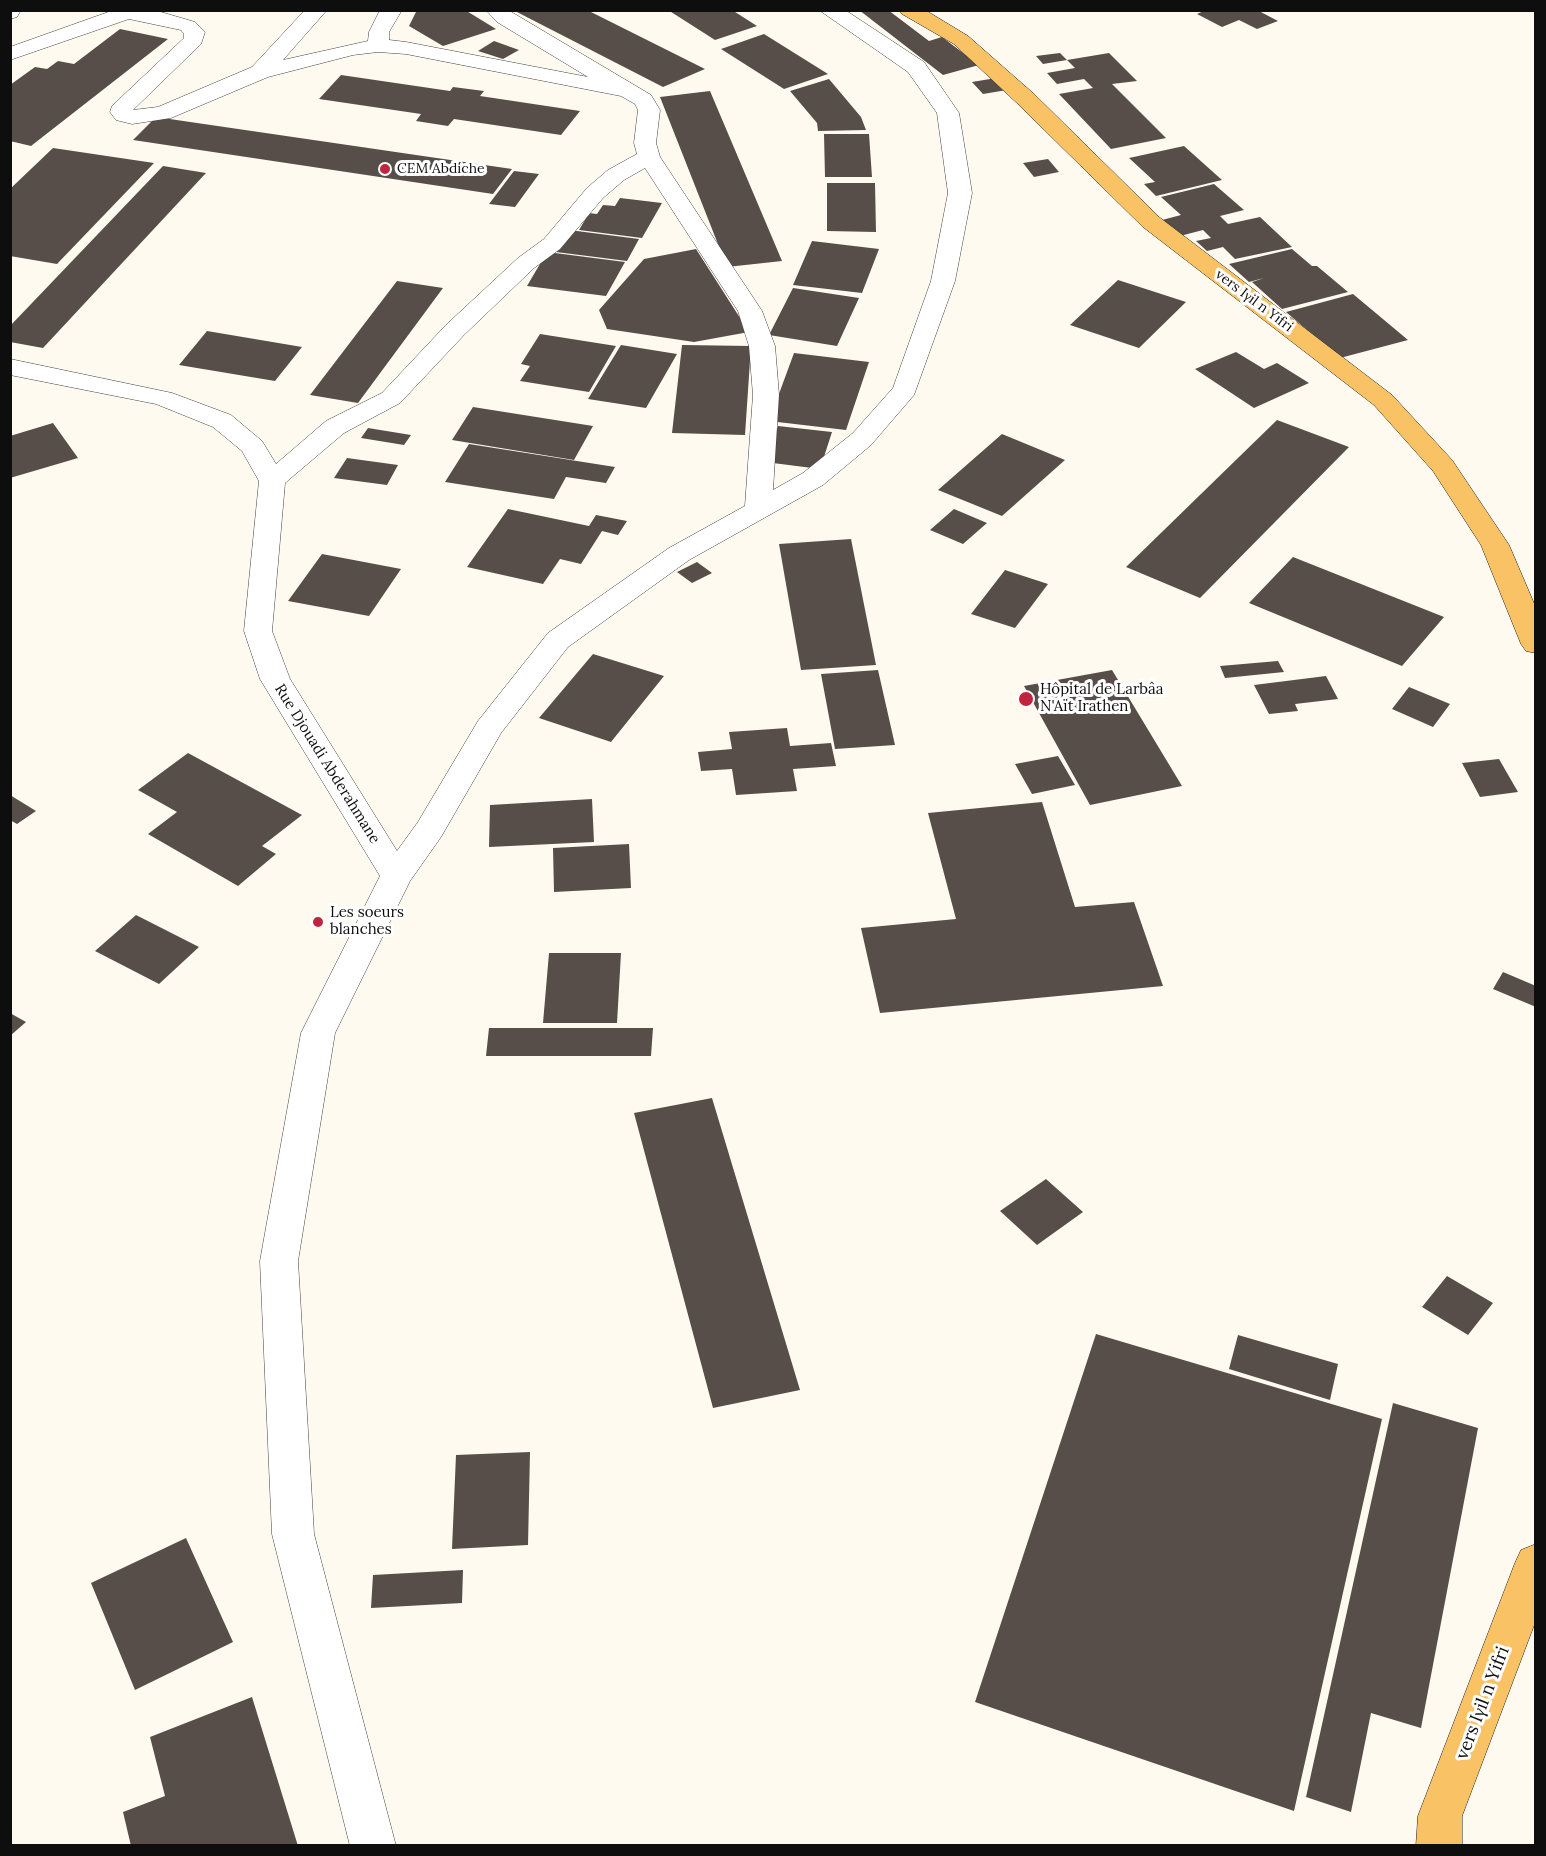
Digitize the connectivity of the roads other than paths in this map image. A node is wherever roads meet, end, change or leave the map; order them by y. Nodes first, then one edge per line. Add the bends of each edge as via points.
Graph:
1 (317, 10) edge
2 (392, 10) edge
3 (496, 10) edge
4 (829, 10) edge
5 (909, 10) edge
6 (127, 12) edge
7 (378, 46) junction
8 (10, 54) edge
9 (260, 72) junction
10 (629, 91) junction
11 (649, 157) junction
12 (10, 367) edge
13 (272, 481) junction
14 (758, 511) junction
15 (1536, 644) edge
16 (396, 876) junction
17 (1536, 1563) edge
18 (373, 1845) edge
19 (1440, 1845) edge

1 - 9 street
2 - 7 street via 380,32
3 - 10 street
4 - 14 street via 916,67 948,113 960,193 943,281 905,390 862,439 813,479
5 - 15 main road, vers Iγil n Yifri via 961,40 1151,222 1383,400 1443,466 1495,545
6 - 8 street
6 - 9 street via 188,26 195,32 194,40 123,106 124,115 145,117 163,113
7 - 9 street
7 - 10 street
10 - 11 street via 650,110 645,143
11 - 13 street via 616,175 595,193 552,244 526,263 455,330 391,398 335,427
11 - 14 street via 750,311 762,346 766,396
12 - 13 street via 163,398 222,421 253,447
13 - 16 street, Rue Djouadi Abderahmane via 258,631 275,679
14 - 16 street via 679,554 558,640 489,728 430,829
16 - 18 street via 318,1033 279,1261 293,1534
17 - 19 main road, vers Iγil n Yifri via 1440,1816

